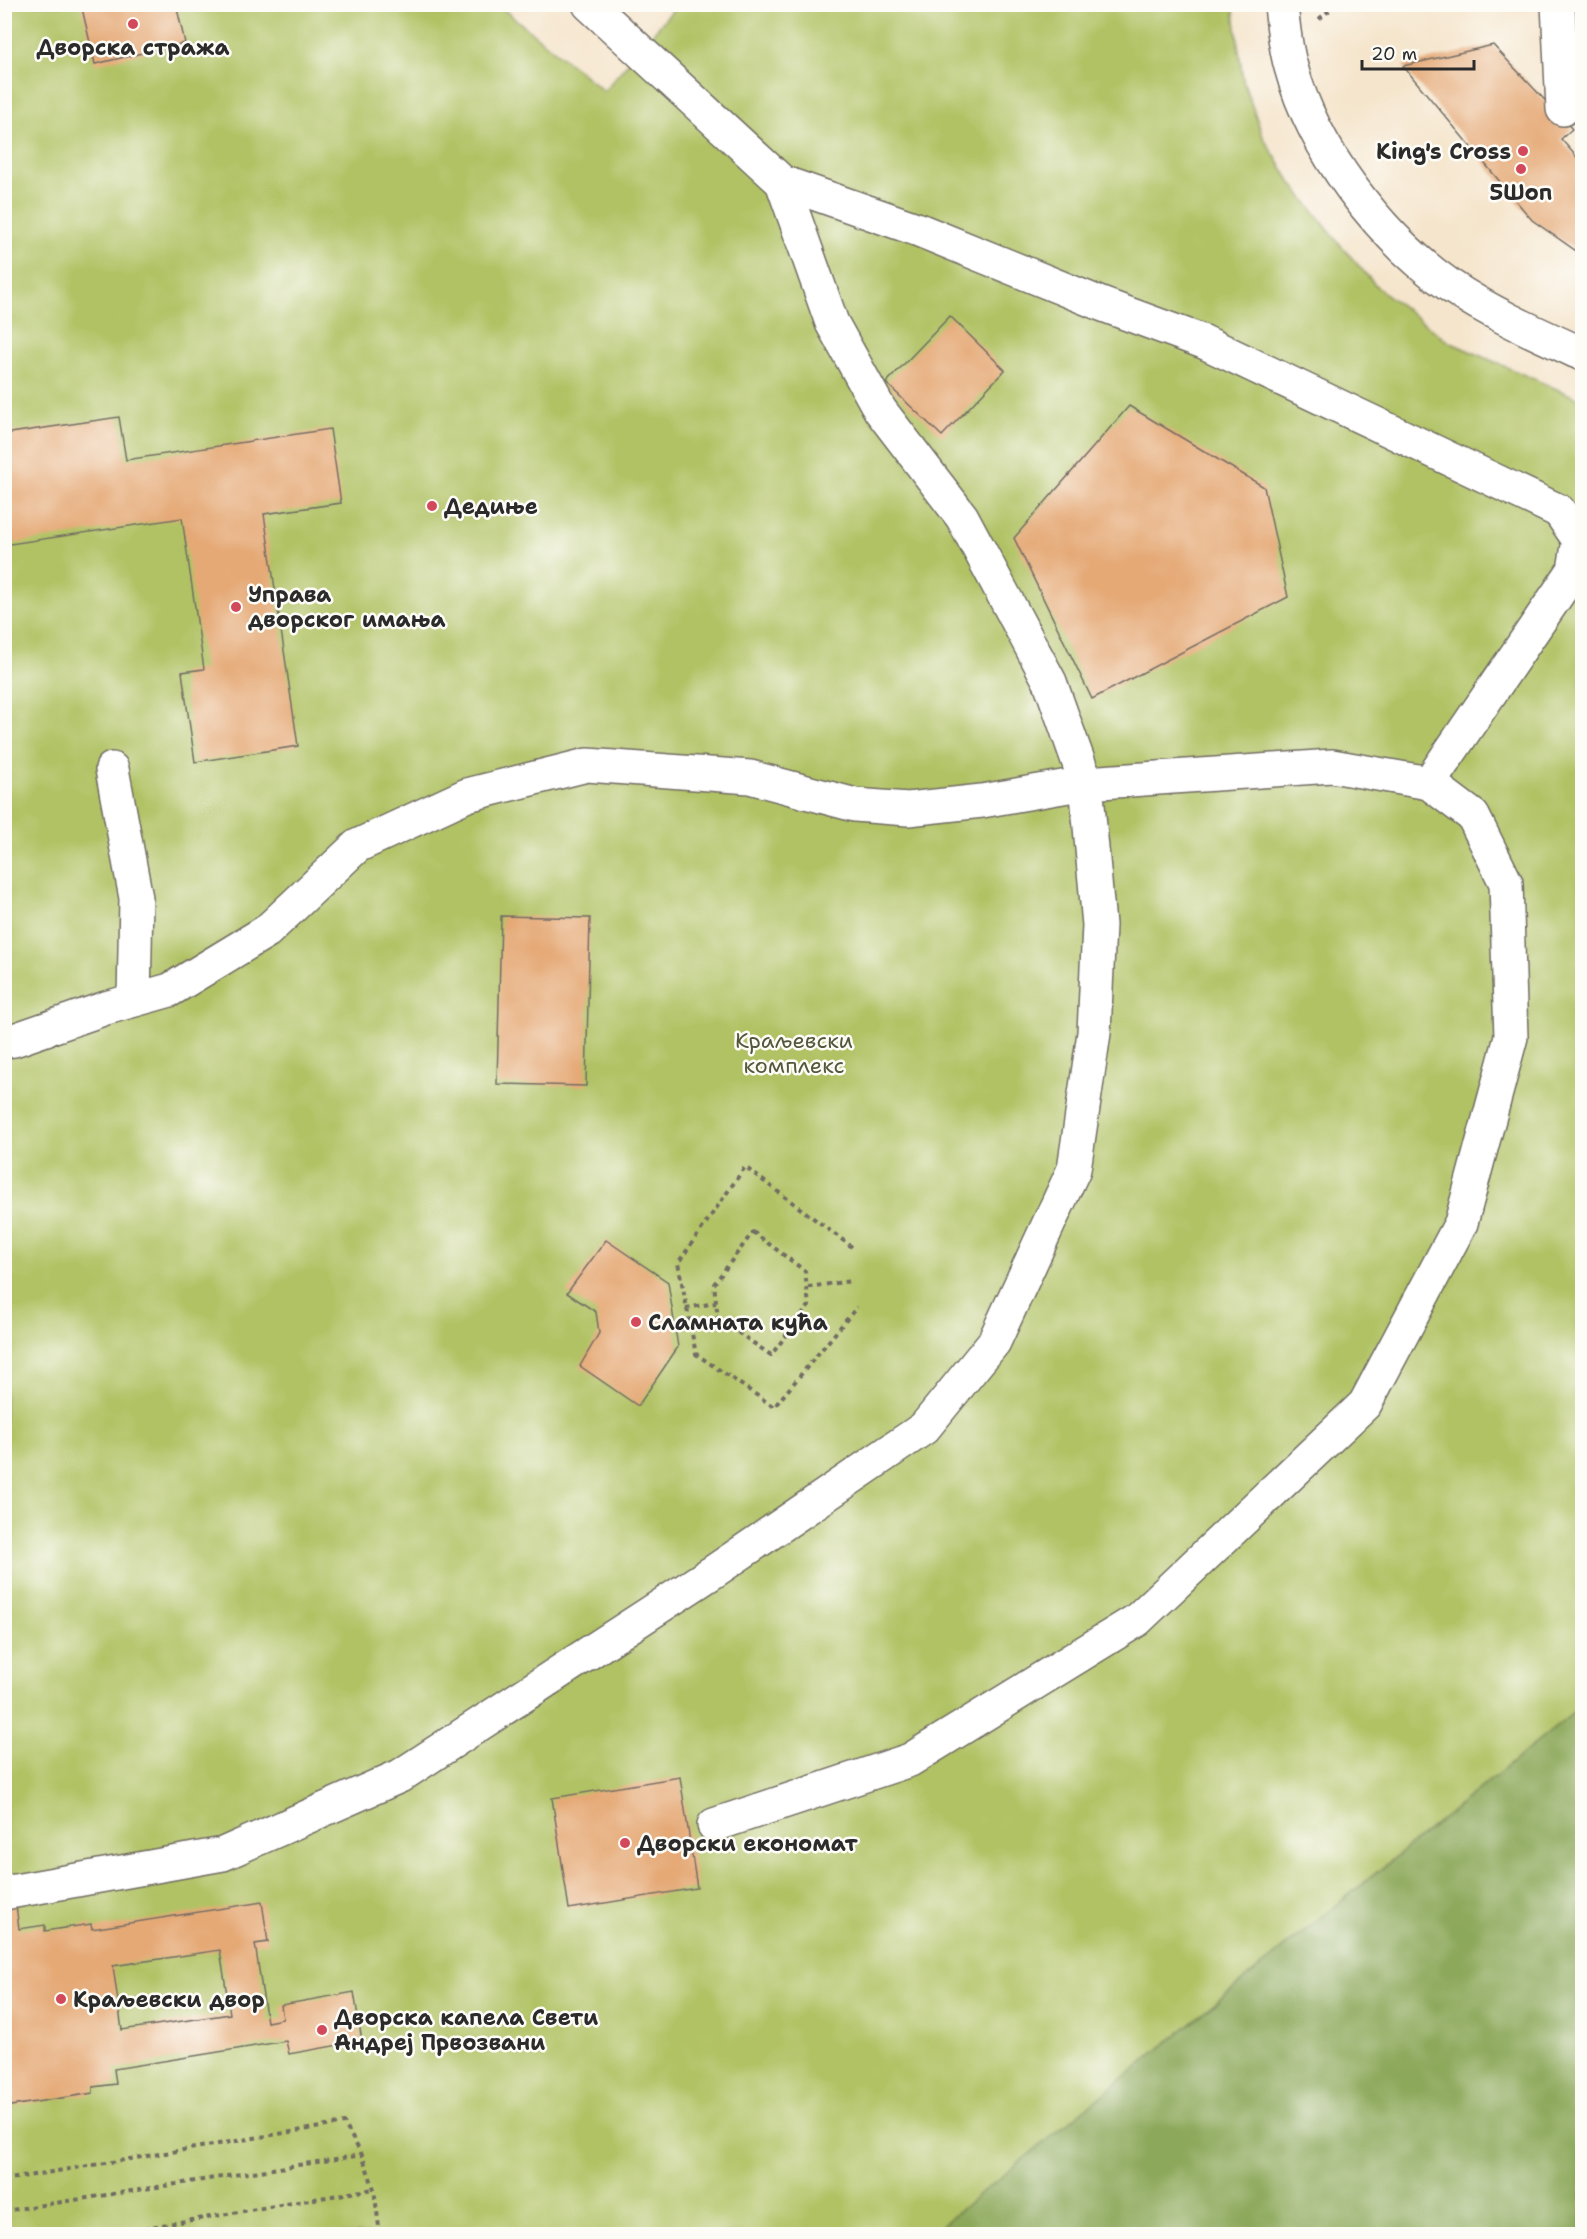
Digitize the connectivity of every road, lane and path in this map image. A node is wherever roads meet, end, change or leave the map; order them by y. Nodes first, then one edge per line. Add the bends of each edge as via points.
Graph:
1 (589, 4) edge
2 (1281, 4) edge
3 (1558, 4) edge
4 (1563, 109) dead end
5 (782, 182) junction
6 (1582, 354) edge
7 (1578, 571) edge
8 (112, 769) dead end
9 (1086, 783) junction
10 (1429, 783) junction
11 (134, 1000) junction
12 (4, 1041) edge
13 (852, 1247) dead end
14 (851, 1281) dead end
15 (808, 1287) junction
16 (716, 1303) junction
17 (857, 1307) dead end
18 (686, 1308) junction
19 (714, 1825) dead end
20 (4, 1893) edge
21 (362, 2155) junction
22 (4, 2180) edge
23 (374, 2189) junction
24 (4, 2211) edge
25 (109, 2235) edge
26 (380, 2235) edge

1 - 5 street
2 - 6 street via 1291,69 1312,120 1345,177 1393,236 1462,294
3 - 4 street
5 - 7 street via 919,230 1204,342 1559,511 1579,540
5 - 9 street via 832,323 880,410 962,517 1050,682
7 - 10 street
8 - 11 street via 136,898
9 - 10 street via 1332,766
9 - 11 street via 908,809 855,805 750,777 587,765 467,795 357,846 267,931 170,990
9 - 20 street via 1099,925 1094,1034 1074,1169 994,1342 924,1428 716,1570 400,1776 223,1854
10 - 19 street via 1473,816 1506,883 1511,1037 1461,1224 1365,1404 1137,1620 910,1760
11 - 12 street
13 - 18 path via 745,1167 678,1263
14 - 15 path
15 - 16 path via 809,1306 771,1355 718,1319
15 - 16 path via 805,1271 753,1232 714,1284
16 - 18 path
17 - 18 path via 774,1407 696,1354
21 - 22 path via 344,2123
21 - 23 path
21 - 24 path
23 - 25 path
23 - 26 path

